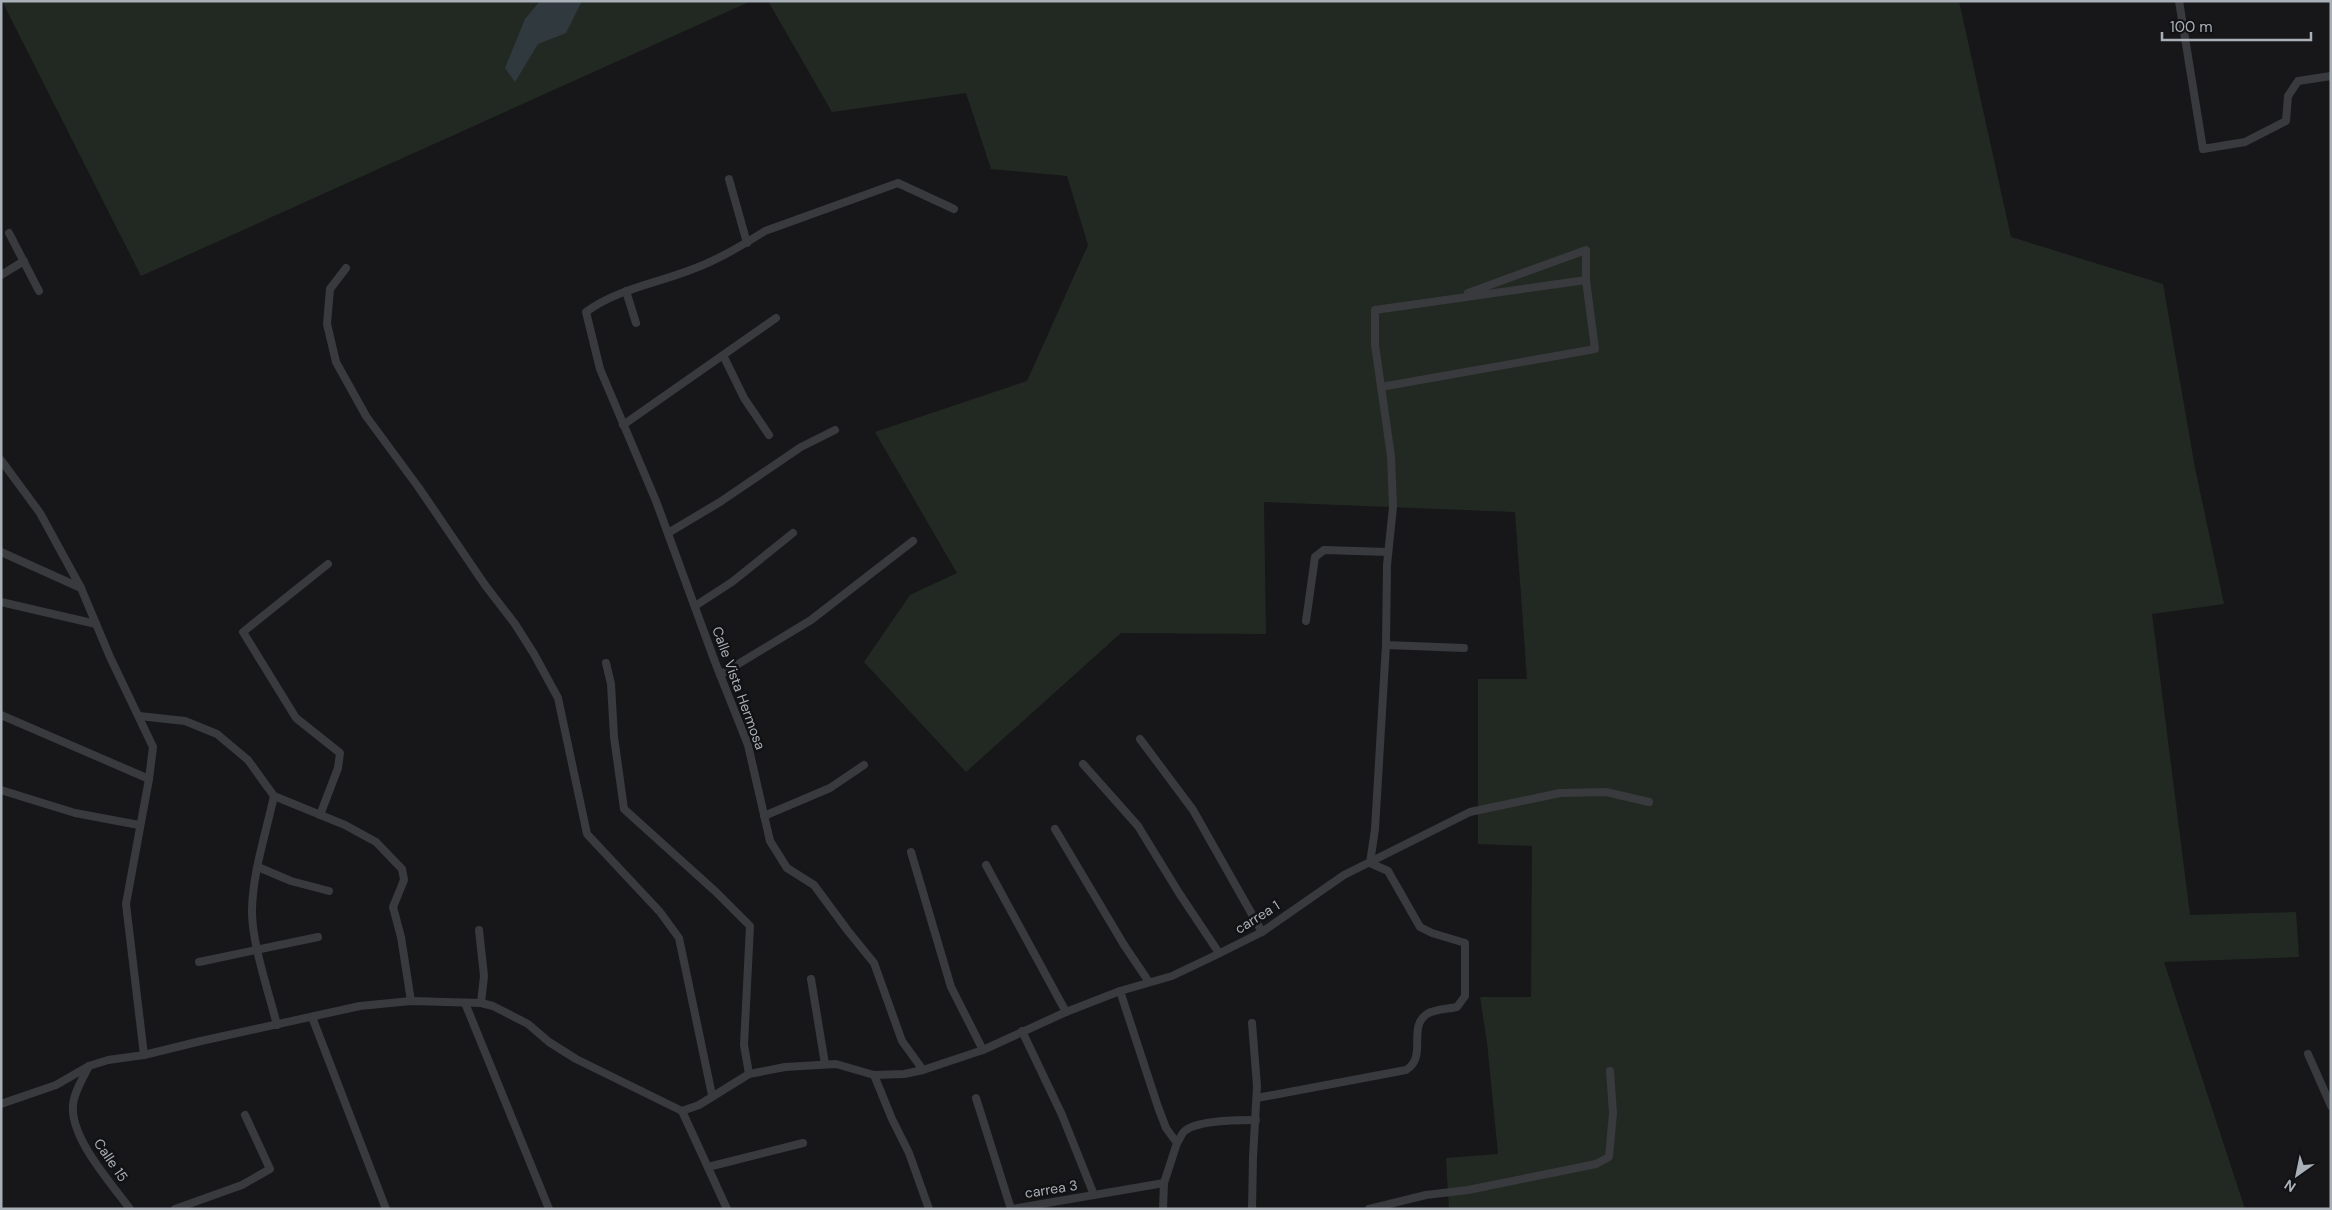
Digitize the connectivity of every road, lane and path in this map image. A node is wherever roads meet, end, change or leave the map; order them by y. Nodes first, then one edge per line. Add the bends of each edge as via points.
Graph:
1 (2178, 1) edge
2 (2331, 76) edge
3 (729, 179) dead end
4 (954, 209) dead end
5 (9, 233) dead end
6 (747, 243) junction
7 (24, 261) junction
8 (346, 268) dead end
9 (1, 275) edge
10 (1586, 280) junction
11 (39, 291) dead end
12 (626, 291) junction
13 (1454, 298) junction
14 (776, 318) dead end
15 (636, 323) dead end
16 (723, 355) junction
17 (1381, 387) junction
18 (623, 425) junction
19 (835, 430) dead end
20 (769, 435) dead end
21 (1, 460) edge
22 (793, 532) dead end
23 (668, 533) junction
24 (913, 541) dead end
25 (1, 552) edge
26 (1388, 552) junction
27 (328, 564) dead end
28 (81, 588) junction
29 (1, 602) edge
30 (696, 606) junction
31 (1306, 621) dead end
32 (96, 624) junction
33 (1386, 646) junction
34 (1464, 648) dead end
35 (606, 663) dead end
36 (720, 675) junction
37 (1, 715) edge
38 (139, 716) junction
39 (1140, 740) dead end
40 (1083, 764) dead end
41 (864, 765) dead end
42 (149, 779) junction
43 (1, 790) edge
44 (274, 796) junction
45 (1649, 802) dead end
46 (320, 815) junction
47 (764, 816) junction
48 (139, 825) junction
49 (1055, 829) dead end
50 (911, 852) dead end
51 (1370, 863) junction
52 (986, 865) dead end
53 (258, 867) junction
54 (328, 891) dead end
55 (479, 930) dead end
56 (1262, 932) junction
57 (318, 936) dead end
58 (258, 950) junction
59 (1219, 953) junction
60 (199, 962) dead end
61 (811, 979) dead end
62 (1149, 982) junction
63 (1120, 991) junction
64 (411, 1001) junction
65 (481, 1002) junction
66 (464, 1003) junction
67 (1066, 1012) junction
68 (312, 1017) junction
69 (1252, 1023) dead end
70 (277, 1025) junction
71 (1022, 1031) junction
72 (983, 1050) junction
73 (2308, 1054) dead end
74 (144, 1055) junction
75 (825, 1064) junction
76 (89, 1066) junction
77 (923, 1070) junction
78 (1610, 1071) dead end
79 (749, 1074) junction
80 (874, 1075) junction
81 (712, 1095) junction
82 (976, 1098) dead end
83 (1257, 1098) junction
84 (1, 1104) edge
85 (2331, 1106) edge
86 (682, 1111) junction
87 (245, 1115) dead end
88 (1256, 1120) junction
89 (803, 1143) dead end
90 (1177, 1143) junction
91 (708, 1166) junction
92 (1164, 1183) junction
93 (1094, 1195) junction
94 (130, 1209) edge
95 (175, 1209) edge
96 (386, 1209) edge
97 (549, 1209) edge
98 (727, 1209) edge
99 (929, 1209) edge
100 (1012, 1209) edge
101 (1163, 1209) edge
102 (1252, 1209) edge
103 (1369, 1209) edge

1 - 2 street via 2203,149 2246,142 2286,121 2288,96 2298,81
3 - 6 street
4 - 6 street via 898,183 765,231
5 - 7 street
6 - 12 street via 695,269
7 - 9 street
7 - 11 street
8 - 81 street via 330,289 329,298 327,324 336,362 366,416 550,680 558,698 586,834 660,912 679,938
10 - 13 street
10 - 13 street via 1586,250
10 - 17 street via 1595,349
12 - 15 street
12 - 18 street, Calle Vista Hermosa via 586,312 600,369
13 - 17 street via 1375,310 1375,345
14 - 16 street
16 - 18 street
16 - 20 street via 744,398
17 - 26 street via 1391,456 1393,507
18 - 23 street, Calle Vista Hermosa
19 - 23 street via 802,447
21 - 28 street via 40,513
22 - 30 street via 732,582
23 - 30 street, Calle Vista Hermosa
24 - 36 street via 811,620
25 - 28 street
26 - 31 street via 1324,550 1315,557
26 - 33 street
27 - 46 street via 243,632 296,718 340,753 338,768
28 - 32 street
29 - 32 street
30 - 36 street, Calle Vista Hermosa
32 - 38 street
33 - 34 street
33 - 51 street
35 - 79 street via 624,809 750,926 744,1045
36 - 47 street, Calle Vista Hermosa via 748,745
37 - 42 street
38 - 42 street via 153,747
38 - 44 street via 185,721 217,734 248,760
39 - 56 street via 1193,810
40 - 59 street via 1138,826
41 - 47 street via 830,788
42 - 48 street
43 - 48 street via 76,813
44 - 46 street
44 - 53 street
45 - 51 street, carrea 1 via 1606,792 1560,793 1479,810
46 - 64 street via 376,842 402,869 404,880 393,907
47 - 77 street, Calle Vista Hermosa via 770,841 787,868 814,885 874,963 902,1042
48 - 74 street via 126,904
49 - 62 street
50 - 72 street via 951,987
51 - 56 street, carrea 1 via 1344,875
51 - 83 street via 1388,871 1420,927 1465,942 1465,996 1457,1007 1427,1014 1422,1020 1418,1028 1418,1054 1413,1066 1406,1070
52 - 67 street
53 - 54 street via 291,881
53 - 58 street via 252,910
55 - 65 street via 484,976
56 - 59 street, carrea 1
57 - 58 street
58 - 60 street
58 - 70 street
59 - 62 street, carrea 1 via 1172,976
61 - 75 street
62 - 63 street, carrea 1
63 - 67 street, carrea 1
63 - 90 street via 1164,1121
64 - 66 street
64 - 68 street via 360,1006
65 - 66 street
65 - 86 street via 528,1024 576,1059
66 - 97 street
67 - 71 street, carrea 1
68 - 70 street
68 - 96 street
69 - 83 street
70 - 74 street
71 - 72 street, carrea 1
71 - 93 street via 1062,1115
72 - 77 street, carrea 1
73 - 85 street
74 - 76 street
75 - 79 street, carrea 1
75 - 80 street, carrea 1
76 - 84 street via 56,1085
76 - 94 street, Calle 15 via 73,1106 75,1123 87,1150
77 - 80 street, carrea 1
78 - 103 street via 1613,1113 1609,1157 1596,1164
79 - 81 street, carrea 1
80 - 99 street via 909,1153
81 - 86 street, carrea 1 via 699,1105
82 - 100 street
83 - 88 street
86 - 91 street
87 - 95 street via 270,1169 242,1185
88 - 90 street via 1198,1125 1185,1130
88 - 102 street
89 - 91 street
90 - 92 street
91 - 98 street
92 - 93 street, carrea 3
92 - 101 street
93 - 100 street, carrea 3

